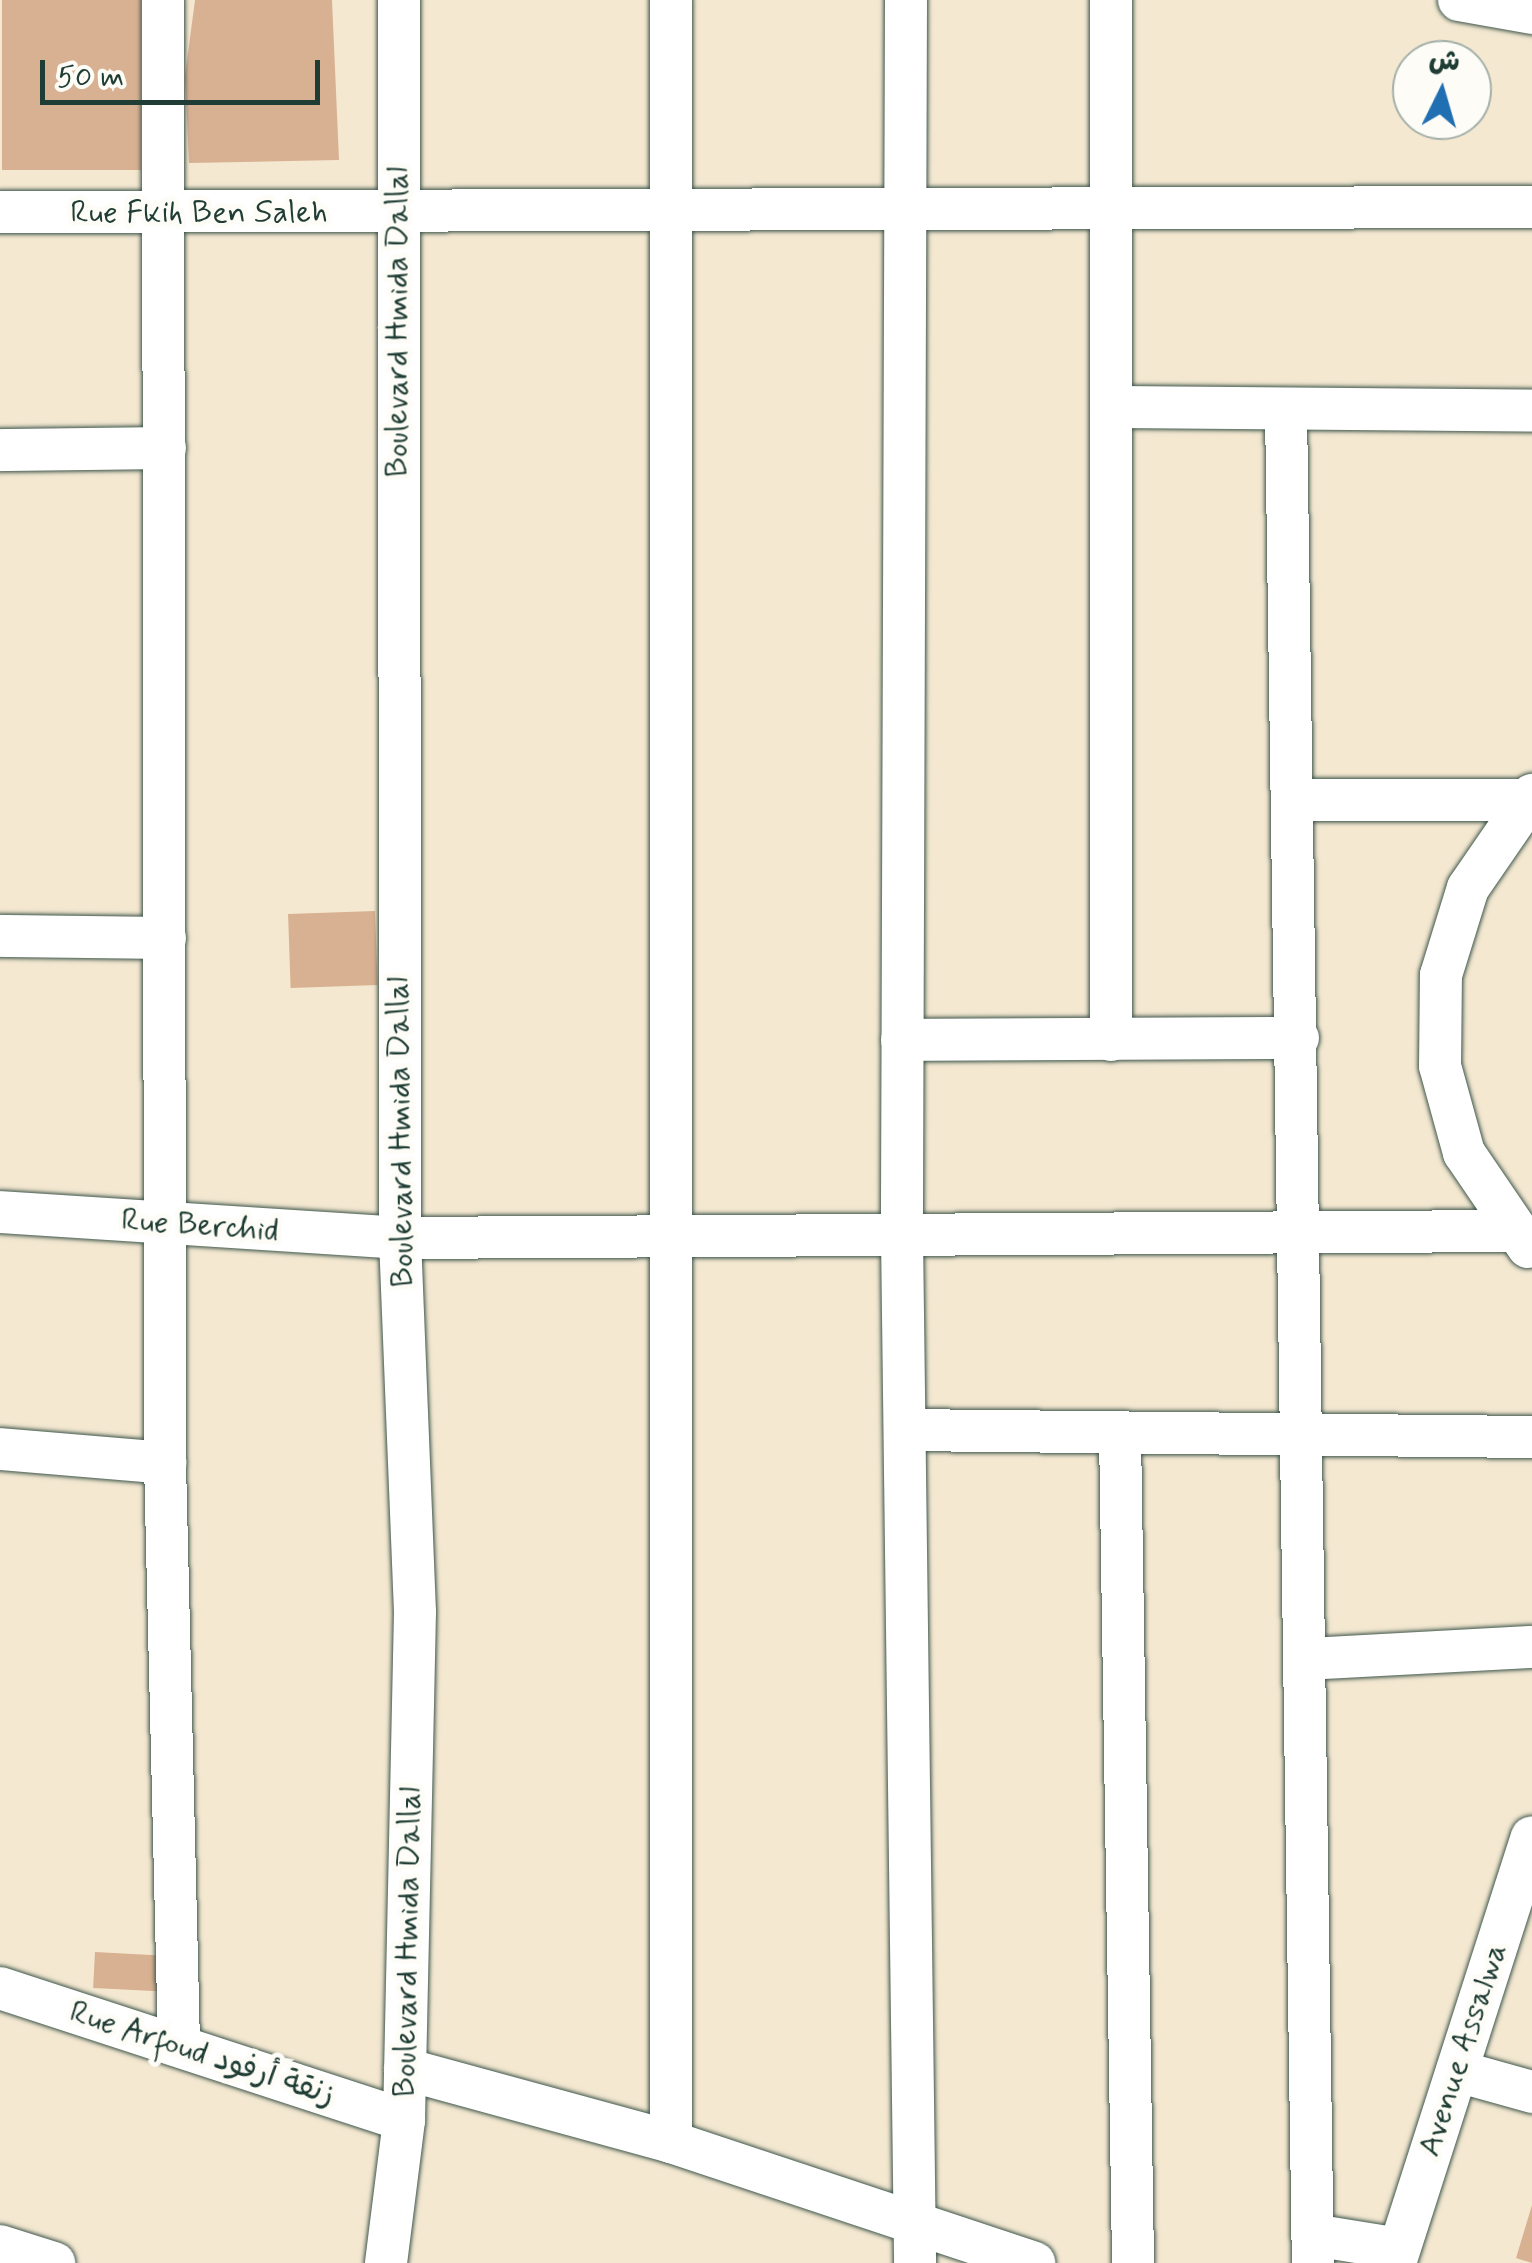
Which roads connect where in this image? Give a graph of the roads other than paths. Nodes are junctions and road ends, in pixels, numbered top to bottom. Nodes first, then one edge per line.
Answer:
1 (163, 0) edge
2 (399, 0) edge
3 (671, 0) edge
4 (906, 0) edge
5 (1111, 0) edge
6 (1459, 0) edge
7 (1532, 13) edge
8 (1112, 202) junction
9 (902, 204) junction
10 (1532, 207) edge
11 (672, 208) junction
12 (0, 212) edge
13 (163, 212) junction
14 (398, 213) junction
15 (1111, 408) junction
16 (1286, 409) junction
17 (1532, 412) edge
18 (165, 448) junction
19 (0, 450) edge
20 (1529, 798) edge
21 (1296, 800) junction
22 (0, 936) edge
23 (166, 938) junction
24 (1298, 1038) junction
25 (902, 1040) junction
26 (1111, 1040) junction
27 (0, 1212) edge
28 (166, 1224) junction
29 (1302, 1234) junction
30 (670, 1236) junction
31 (902, 1236) junction
32 (400, 1238) junction
33 (1522, 1240) edge
34 (906, 1430) junction
35 (1120, 1433) junction
36 (1305, 1434) junction
37 (1532, 1437) edge
38 (0, 1448) edge
39 (165, 1463) junction
40 (1532, 1647) edge
41 (1306, 1659) junction
42 (1532, 1837) edge
43 (0, 1988) edge
44 (179, 2046) junction
45 (405, 2069) junction
46 (1457, 2071) junction
47 (1532, 2092) edge
48 (404, 2120) junction
49 (671, 2142) junction
50 (916, 2243) edge
51 (0, 2246) edge
52 (1313, 2249) edge
53 (1397, 2256) edge
54 (54, 2263) edge
55 (386, 2263) edge
56 (1034, 2263) edge
57 (1133, 2263) edge

1 - 13 street
2 - 14 street, Boulevard Hmida Dallal
3 - 11 street
4 - 9 street
5 - 8 street
6 - 7 street
8 - 9 street, Rue Fkih Ben Saleh
8 - 10 street, Rue Fkih Ben Saleh
8 - 15 street
9 - 11 street, Rue Fkih Ben Saleh
9 - 25 street
11 - 14 street, Rue Fkih Ben Saleh
11 - 30 street
12 - 13 street, Rue Fkih Ben Saleh
13 - 14 street, Rue Fkih Ben Saleh
13 - 18 street
14 - 32 street, Boulevard Hmida Dallal
15 - 16 street
15 - 26 street
16 - 17 street
16 - 21 street
18 - 19 street
18 - 23 street
20 - 21 street
20 - 33 street
21 - 24 street
22 - 23 street
23 - 28 street
24 - 26 street
24 - 29 street
25 - 26 street
25 - 31 street
27 - 28 street, Rue Berchid
28 - 32 street, Rue Berchid
28 - 39 street
29 - 31 street, Rue Berchid
29 - 33 street, Rue Berchid
29 - 36 street
30 - 31 street, Rue Berchid
30 - 32 street, Rue Berchid
30 - 49 street
31 - 34 street
32 - 45 street, Boulevard Hmida Dallal
34 - 35 street
34 - 50 street
35 - 36 street
35 - 57 street
36 - 37 street
36 - 41 street
38 - 39 street
39 - 44 street
40 - 41 street
41 - 52 street
42 - 46 street, Avenue Assalwa
43 - 44 street, Rue Arfoud زنقة أرفود
44 - 48 street, Rue Arfoud زنقة أرفود
45 - 48 street, Boulevard Hmida Dallal
45 - 49 street
46 - 47 street
46 - 53 street, Avenue Assalwa
48 - 55 street, Boulevard Hmida Dallal
49 - 50 street
50 - 56 street
51 - 54 street
52 - 53 street

